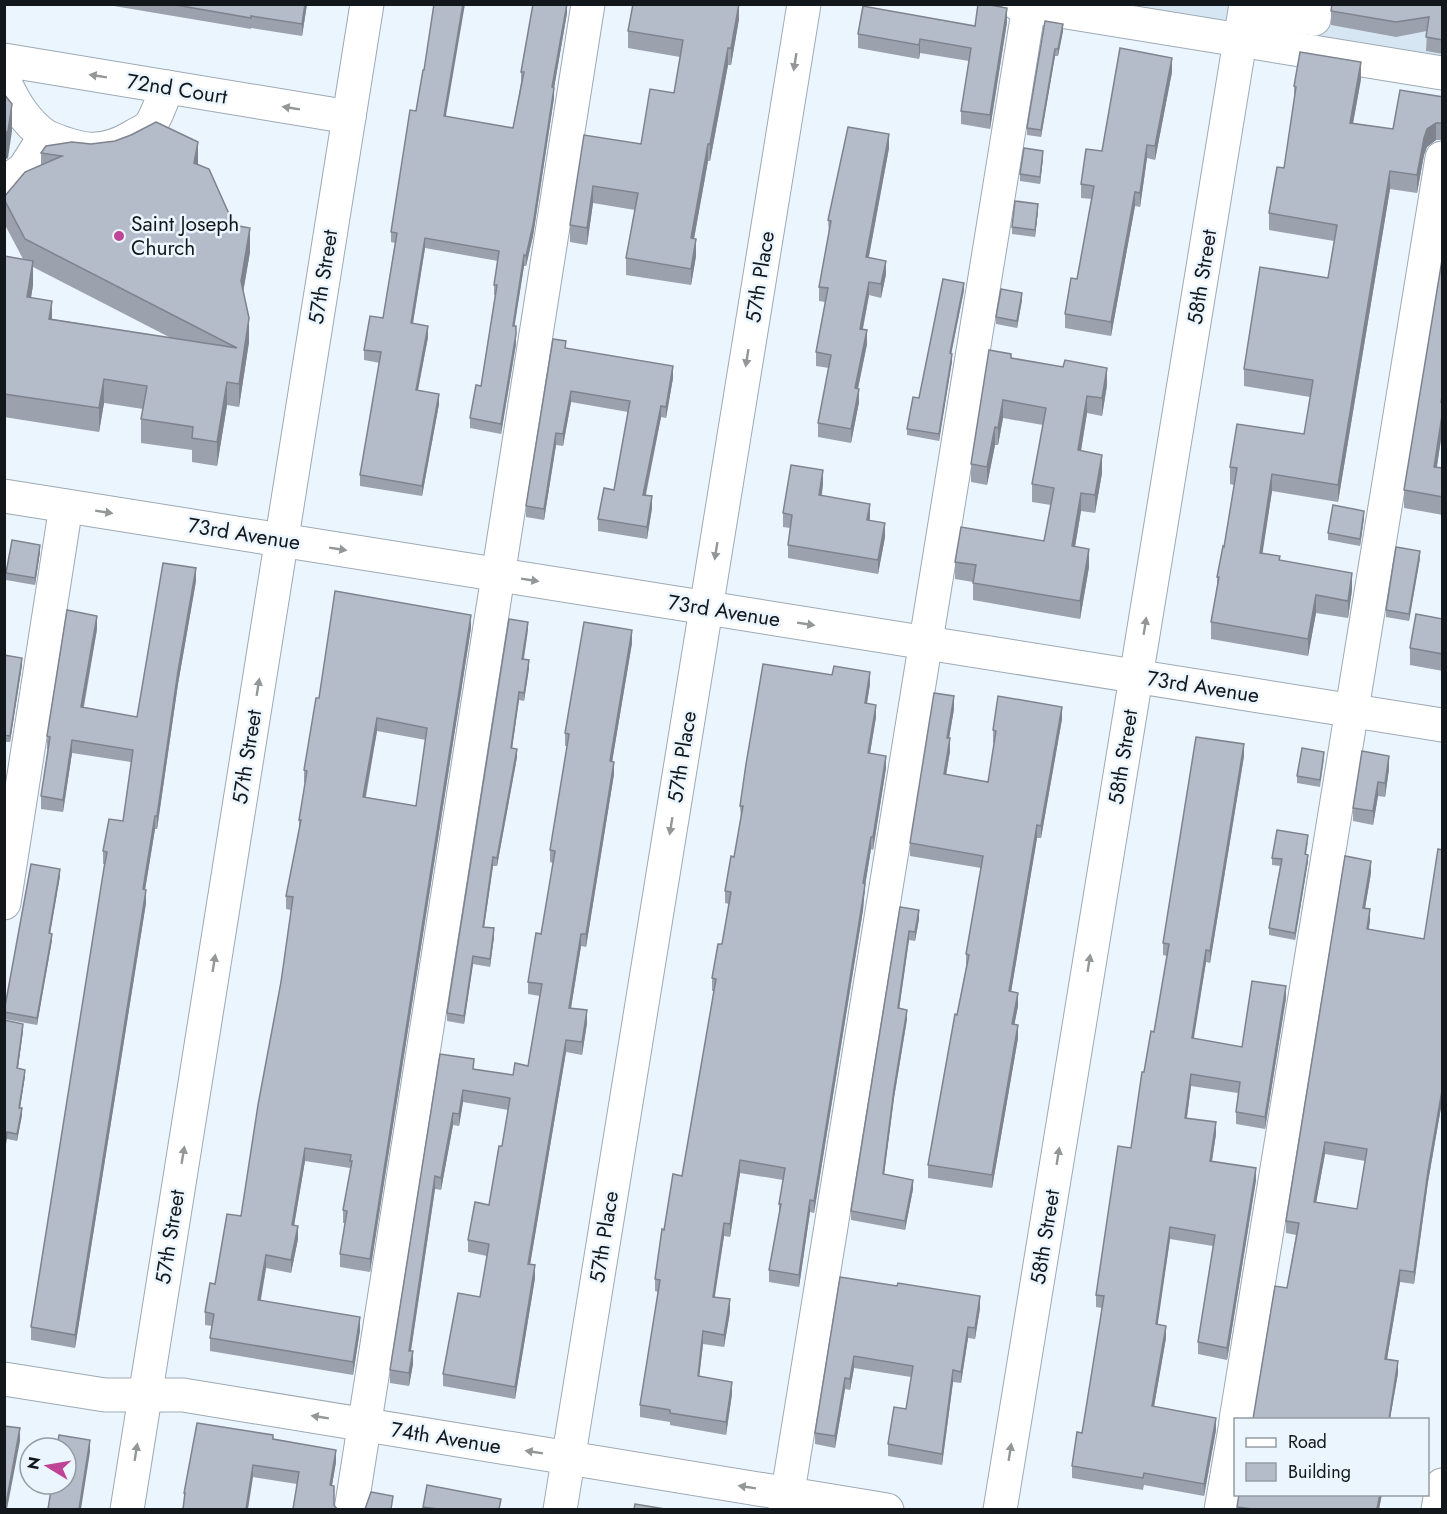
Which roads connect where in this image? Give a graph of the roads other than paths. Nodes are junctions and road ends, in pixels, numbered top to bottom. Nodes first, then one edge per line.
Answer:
1 (367, 4) edge
2 (588, 4) edge
3 (804, 4) edge
4 (1316, 4) edge
5 (1023, 5) edge
6 (1246, 7) edge
7 (1240, 40) junction
8 (4, 60) edge
9 (1443, 73) edge
10 (4, 80) edge
11 (167, 87) junction
12 (349, 117) junction
13 (45, 136) junction
14 (1443, 158) edge
15 (4, 183) edge
16 (4, 496) edge
17 (66, 506) junction
18 (282, 540) junction
19 (498, 575) junction
20 (706, 608) junction
21 (926, 643) junction
22 (1136, 676) junction
23 (1352, 711) junction
24 (1443, 725) edge
25 (4, 903) edge
26 (4, 1379) edge
27 (145, 1395) junction
28 (1236, 1418) edge
29 (365, 1425) junction
30 (1234, 1433) edge
31 (569, 1458) junction
32 (1443, 1485) edge
33 (786, 1501) edge
34 (127, 1509) edge
35 (351, 1509) edge
36 (560, 1509) edge
37 (887, 1509) edge
38 (1000, 1509) edge
39 (1221, 1509) edge
40 (1438, 1509) edge

1 - 12 street, 57th Street
2 - 19 street
3 -> 20 street, 57th Place
4 - 6 street
5 - 7 street
5 - 21 street
6 - 7 street, 58th Street
7 - 9 street
22 -> 7 street, 58th Street
11 -> 8 street, 72nd Court
10 - 13 street
12 -> 11 street, 72nd Court
11 - 13 street
12 - 18 street, 57th Street
13 - 15 street
14 - 23 street
16 - 17 street, 73rd Avenue
17 -> 18 street, 73rd Avenue
17 - 25 street
18 -> 19 street, 73rd Avenue
27 -> 18 street, 57th Street
19 -> 20 street, 73rd Avenue
19 - 29 street
20 -> 21 street, 73rd Avenue
20 -> 31 street, 57th Place
21 - 22 street, 73rd Avenue
21 - 33 street
22 - 23 street, 73rd Avenue
38 -> 22 street, 58th Street
23 - 24 street, 73rd Avenue
23 - 28 street
26 - 27 street, 74th Avenue
29 -> 27 street, 74th Avenue
34 -> 27 street, 57th Street
31 -> 29 street, 74th Avenue
29 - 35 street
30 - 39 street
33 -> 31 street, 74th Avenue
31 - 36 street, 57th Place
32 - 40 street
33 - 37 street, 74th Avenue

